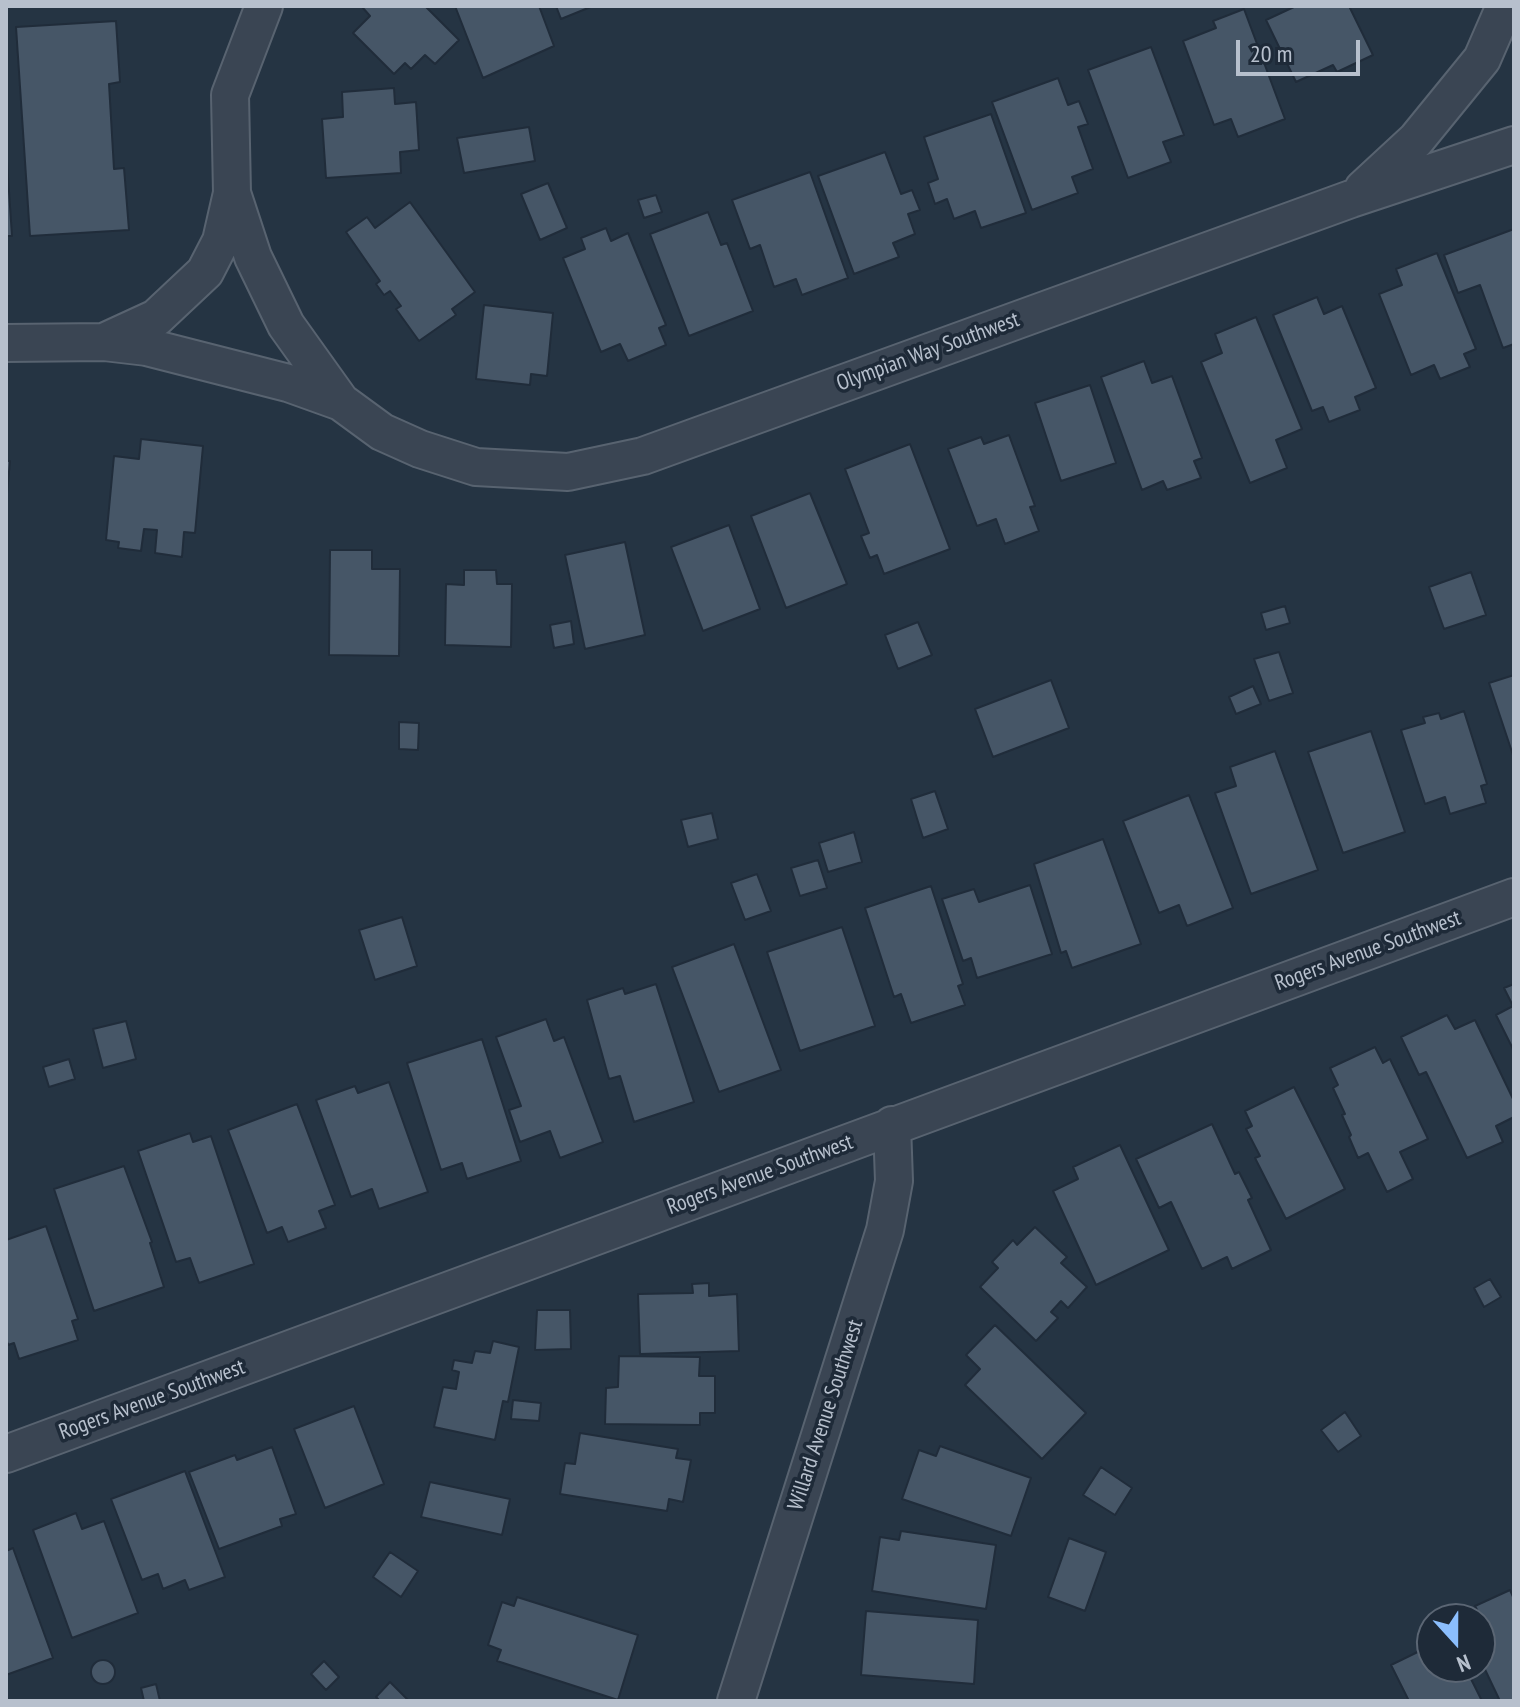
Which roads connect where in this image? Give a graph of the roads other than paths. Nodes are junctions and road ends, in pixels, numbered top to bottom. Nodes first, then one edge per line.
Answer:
1 (264, 6) edge
2 (1505, 6) edge
3 (1514, 145) edge
4 (232, 193) junction
5 (1351, 199) junction
6 (104, 342) junction
7 (6, 343) edge
8 (341, 402) junction
9 (1514, 897) edge
10 (892, 1125) junction
11 (6, 1454) edge
12 (736, 1701) edge

1 - 4 street
2 - 5 street
3 - 5 street, Olympian Way Southwest
4 - 6 street, Olympian Way Southwest
4 - 8 street, Olympian Way Southwest
5 - 8 street, Olympian Way Southwest
6 - 7 street, Olympian Way Southwest
6 - 8 street, Olympian Way Southwest
9 - 10 street, Rogers Avenue Southwest
10 - 11 street, Rogers Avenue Southwest
10 - 12 street, Willard Avenue Southwest

